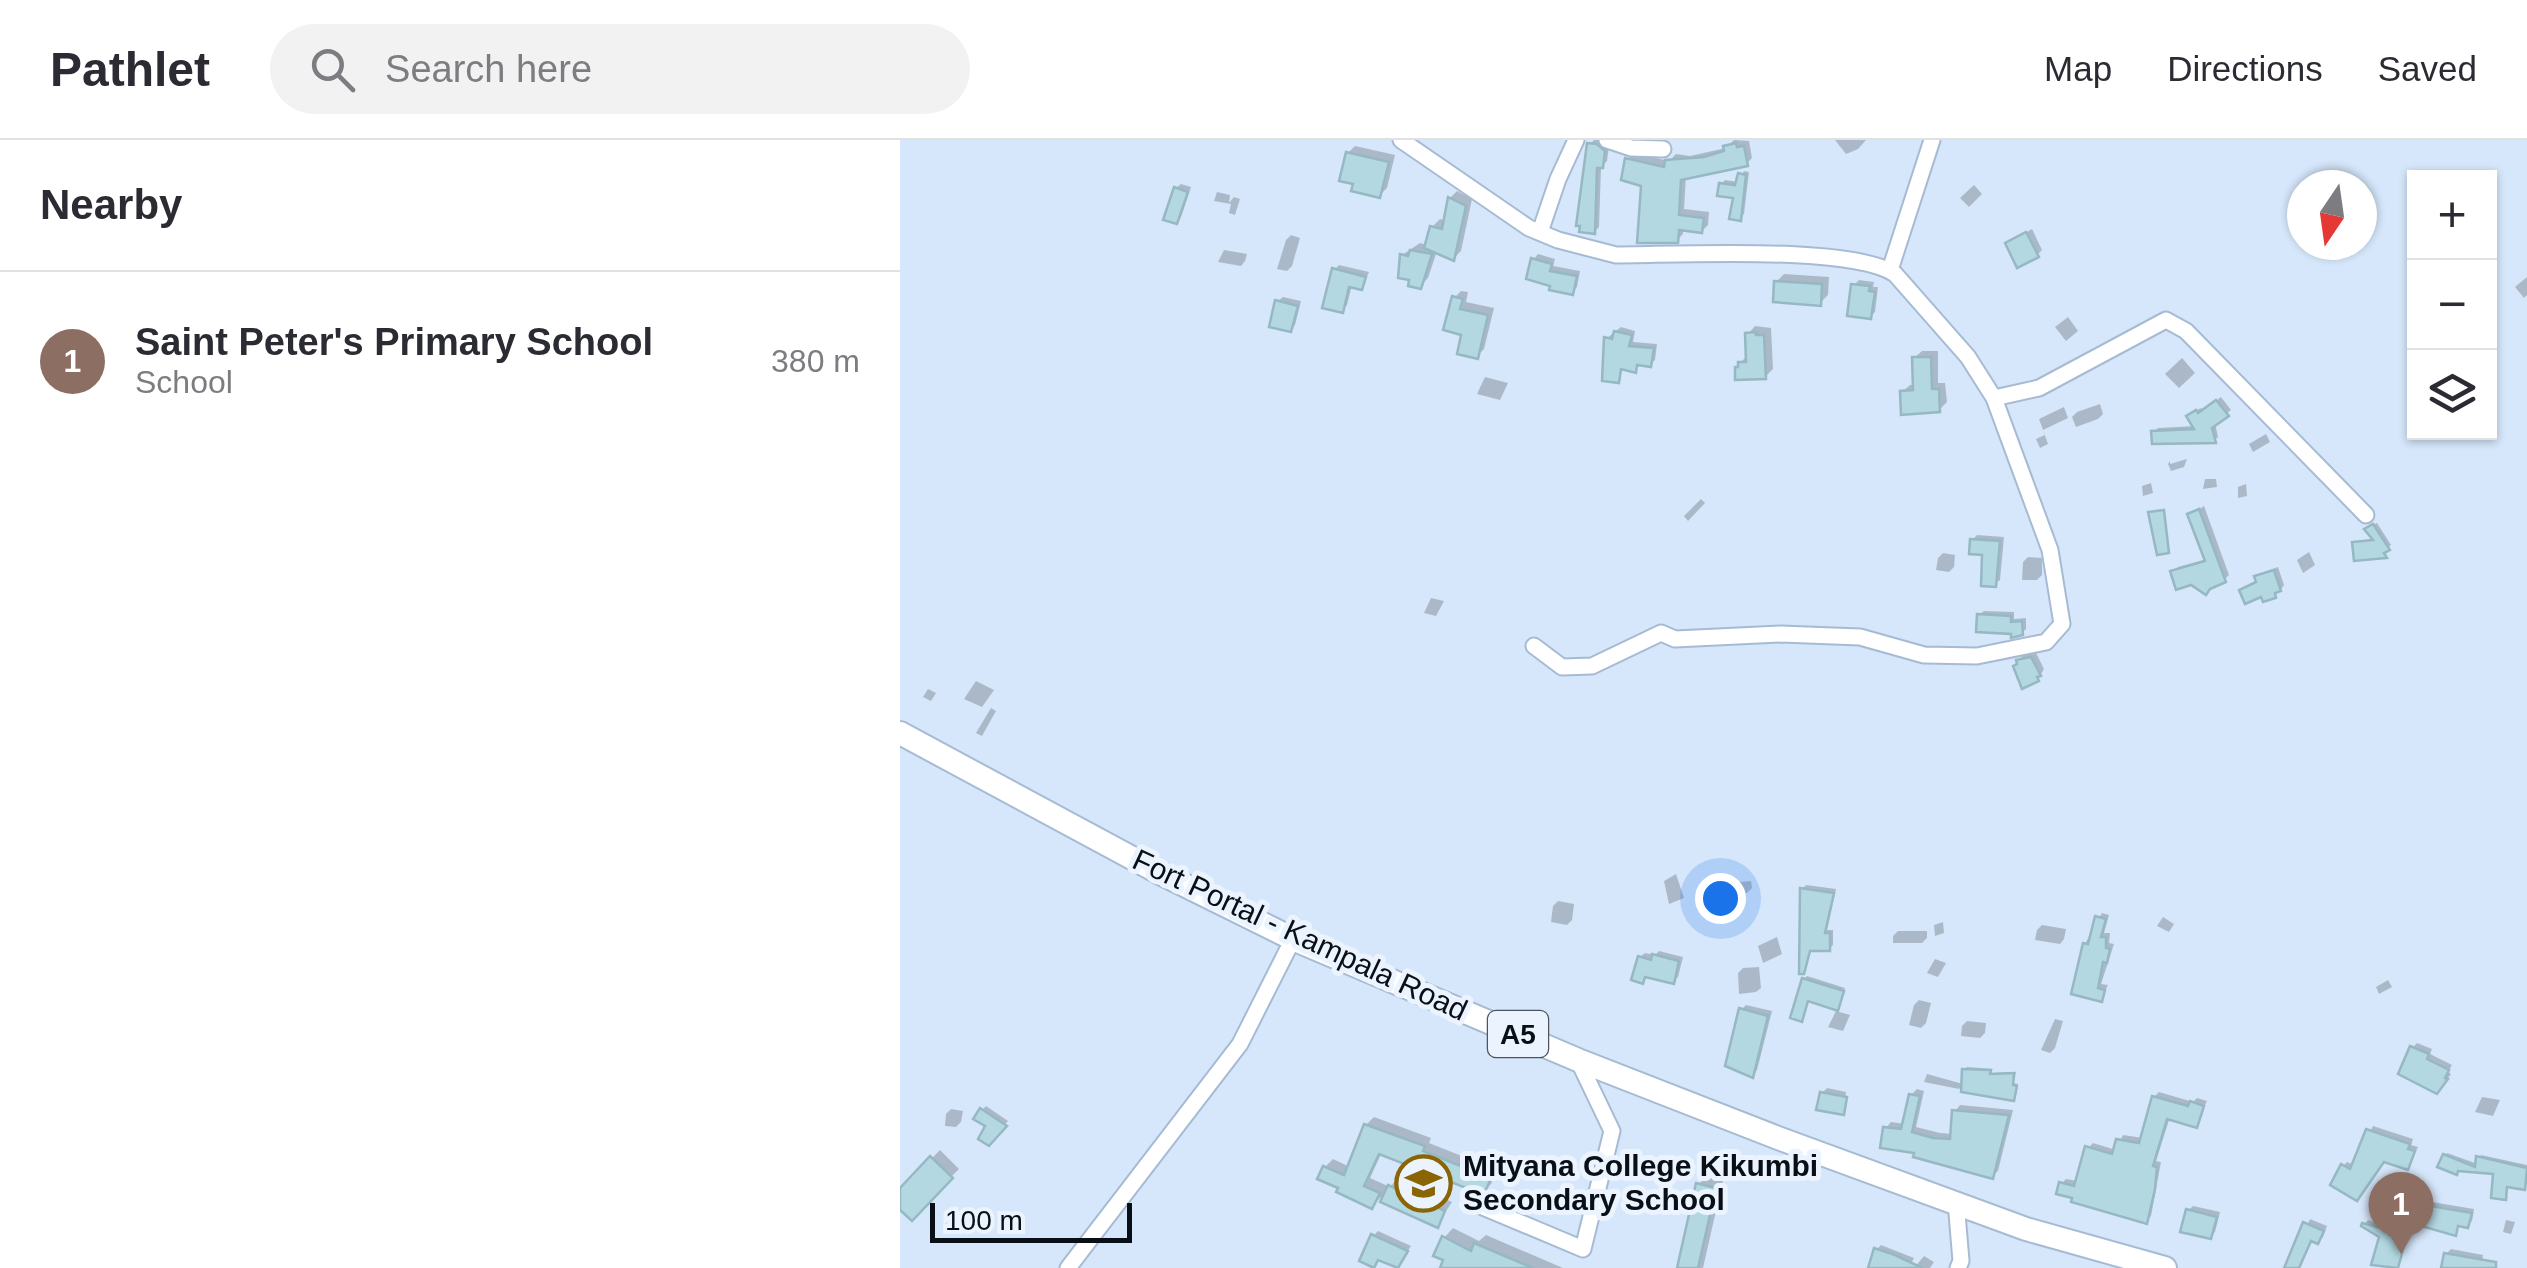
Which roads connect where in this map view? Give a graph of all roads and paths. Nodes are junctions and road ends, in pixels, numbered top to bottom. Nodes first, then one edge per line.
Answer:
1 (1401, 140) edge
2 (1576, 140) edge
3 (1607, 140) edge
4 (1932, 140) edge
5 (1662, 149) dead end
6 (1540, 232) junction
7 (1890, 270) junction
8 (1994, 398) junction
9 (2366, 515) dead end
10 (1534, 646) dead end
11 (900, 733) edge
12 (1292, 939) junction
13 (1578, 1060) junction
14 (1470, 1202) dead end
15 (1956, 1202) junction
16 (1068, 1268) edge
17 (1958, 1268) edge
18 (2165, 1268) edge

1 - 6 street
2 - 6 street
3 - 5 street
4 - 7 street
6 - 7 street
7 - 8 street
8 - 9 street
8 - 10 street
11 - 12 main road, Fort Portal - Kampala Road / A5
12 - 13 main road, Fort Portal - Kampala Road / A5
12 - 16 street
13 - 14 street
13 - 15 main road, Fort Portal - Kampala Road / A5
15 - 17 street
15 - 18 main road, Fort Portal - Kampala Road / A5

